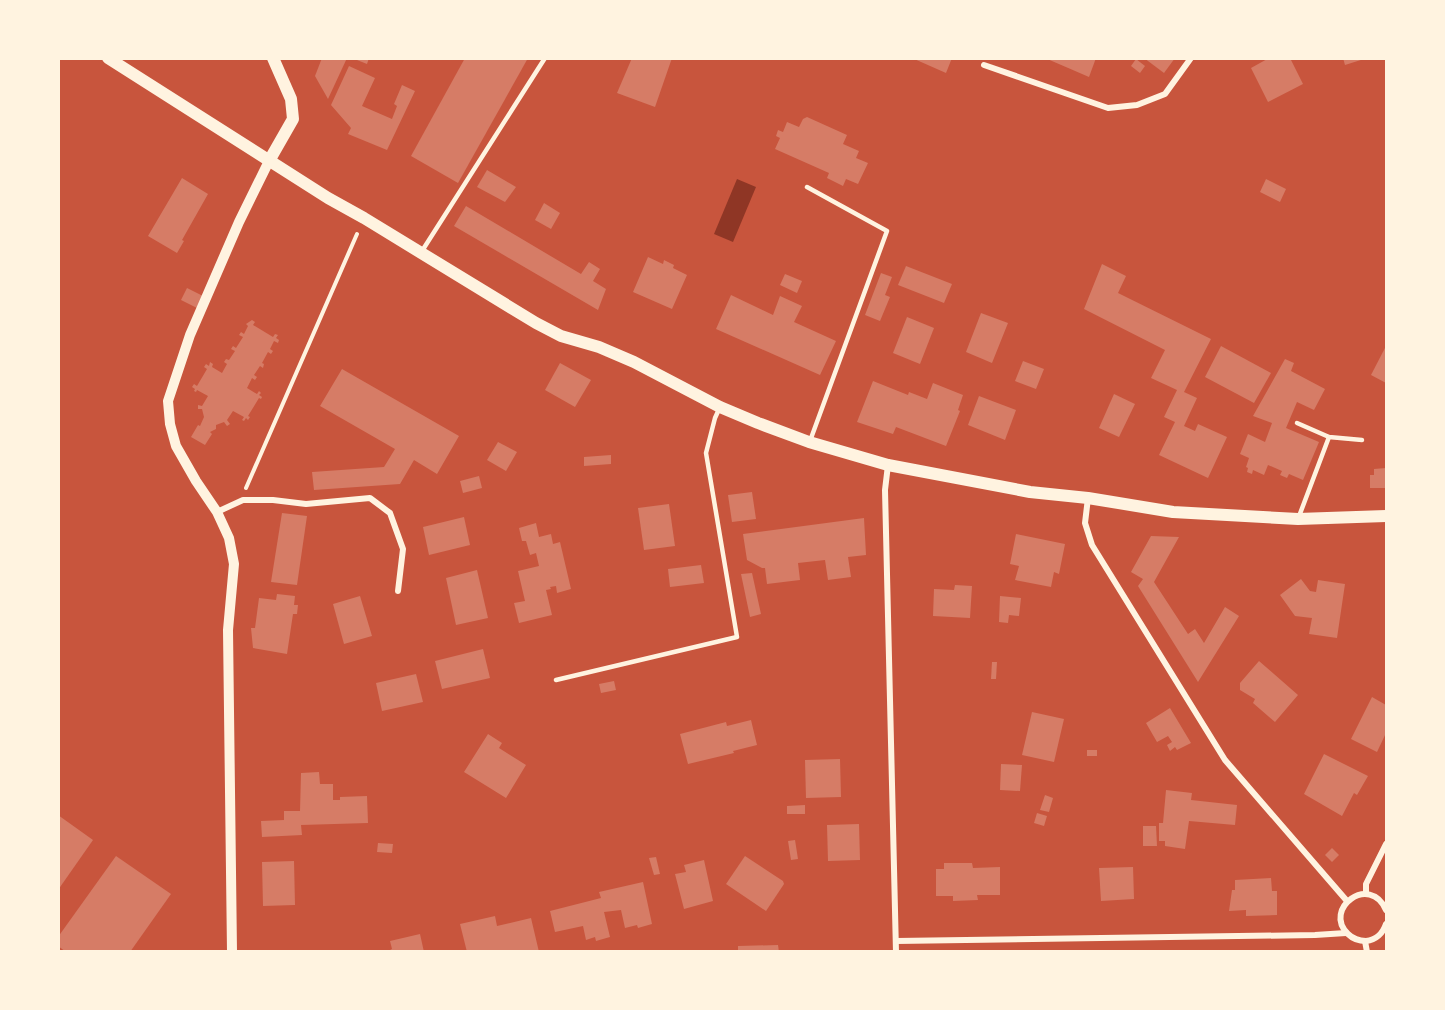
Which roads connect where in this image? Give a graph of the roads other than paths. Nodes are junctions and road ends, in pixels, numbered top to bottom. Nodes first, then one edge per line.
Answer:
1 (108, 58) edge
2 (273, 58) edge
3 (545, 58) edge
4 (1191, 58) edge
5 (984, 65) dead end
6 (269, 161) junction
7 (807, 187) dead end
8 (421, 253) junction
9 (720, 407) junction
10 (1297, 423) dead end
11 (1329, 437) junction
12 (1362, 440) dead end
13 (809, 442) junction
14 (888, 465) junction
15 (1088, 498) junction
16 (218, 512) junction
17 (1386, 516) edge
18 (1298, 519) junction
19 (398, 591) dead end
20 (556, 680) dead end
21 (1386, 844) edge
22 (1366, 894) junction
23 (1347, 901) junction
24 (1386, 910) edge
25 (1386, 924) edge
26 (1346, 933) junction
27 (896, 941) junction
28 (1365, 941) junction
29 (231, 951) edge
30 (896, 951) edge
31 (1367, 951) edge

1 - 6 main road
2 - 6 main road
3 - 8 lane
4 - 5 street
6 - 8 main road
6 - 16 street
7 - 13 lane
8 - 9 main road
9 - 13 main road
9 - 20 lane
10 - 11 lane
11 - 12 lane
11 - 18 lane
13 - 14 main road
14 - 15 main road
14 - 27 street
15 - 18 main road
15 - 23 street
16 - 19 street
16 - 29 street
17 - 18 main road
21 - 22 street
22 - 23 street
22 - 24 street
23 - 26 street
25 - 28 street
26 - 27 street
26 - 28 street
27 - 30 street
28 - 31 street

